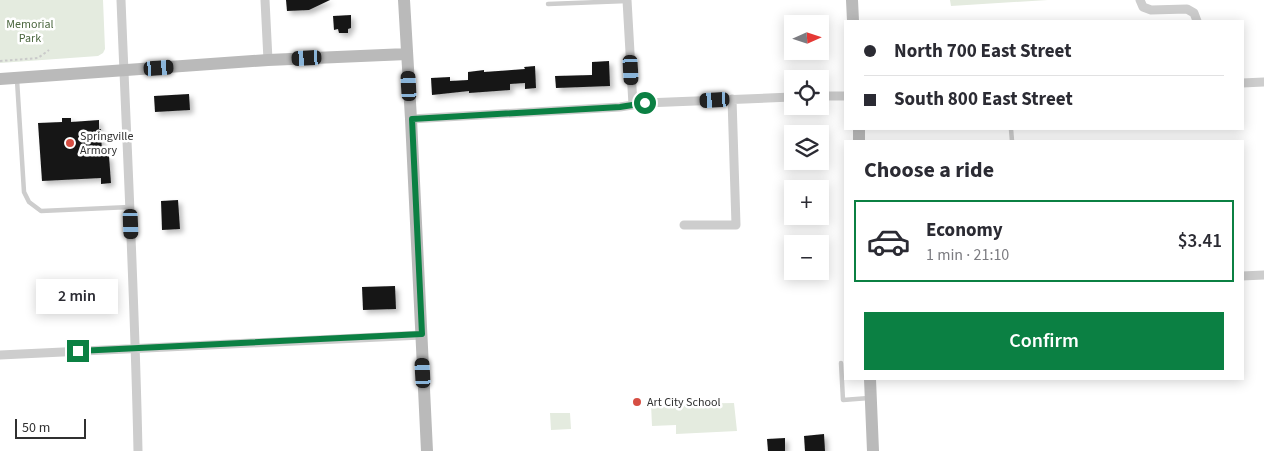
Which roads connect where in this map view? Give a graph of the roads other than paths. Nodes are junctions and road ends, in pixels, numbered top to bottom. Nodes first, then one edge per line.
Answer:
1 (121, 0) edge
2 (265, 0) edge
3 (404, 0) edge
4 (627, 0) edge
5 (852, 0) edge
6 (1140, 0) edge
7 (548, 4) dead end
8 (853, 20) edge
9 (1197, 20) edge
10 (407, 54) junction
11 (268, 60) junction
12 (124, 70) junction
13 (17, 78) junction
14 (0, 79) edge
15 (1264, 82) edge
16 (1244, 83) edge
17 (829, 96) edge
18 (844, 96) edge
19 (784, 97) edge
20 (732, 99) junction
21 (633, 104) junction
22 (412, 119) junction
23 (131, 207) junction
24 (684, 225) dead end
25 (1264, 275) edge
26 (1244, 276) edge
27 (422, 334) junction
28 (136, 349) junction
29 (0, 355) edge
30 (841, 364) dead end
31 (870, 380) edge
32 (870, 398) junction
33 (138, 451) edge
34 (427, 451) edge
35 (873, 451) edge

1 - 12 street
2 - 11 street
3 - 10 street
4 - 7 lane
4 - 21 street
5 - 8 street
6 - 9 street
10 - 11 street
10 - 22 street
11 - 12 street
12 - 13 street
12 - 23 street
13 - 14 street
13 - 23 lane
15 - 16 street
17 - 18 street
19 - 20 street
20 - 21 street
20 - 24 street
21 - 22 street
22 - 27 street
23 - 28 street
25 - 26 street
27 - 28 street
27 - 34 street
28 - 29 street
28 - 33 street
30 - 32 lane
31 - 32 street
32 - 35 street

